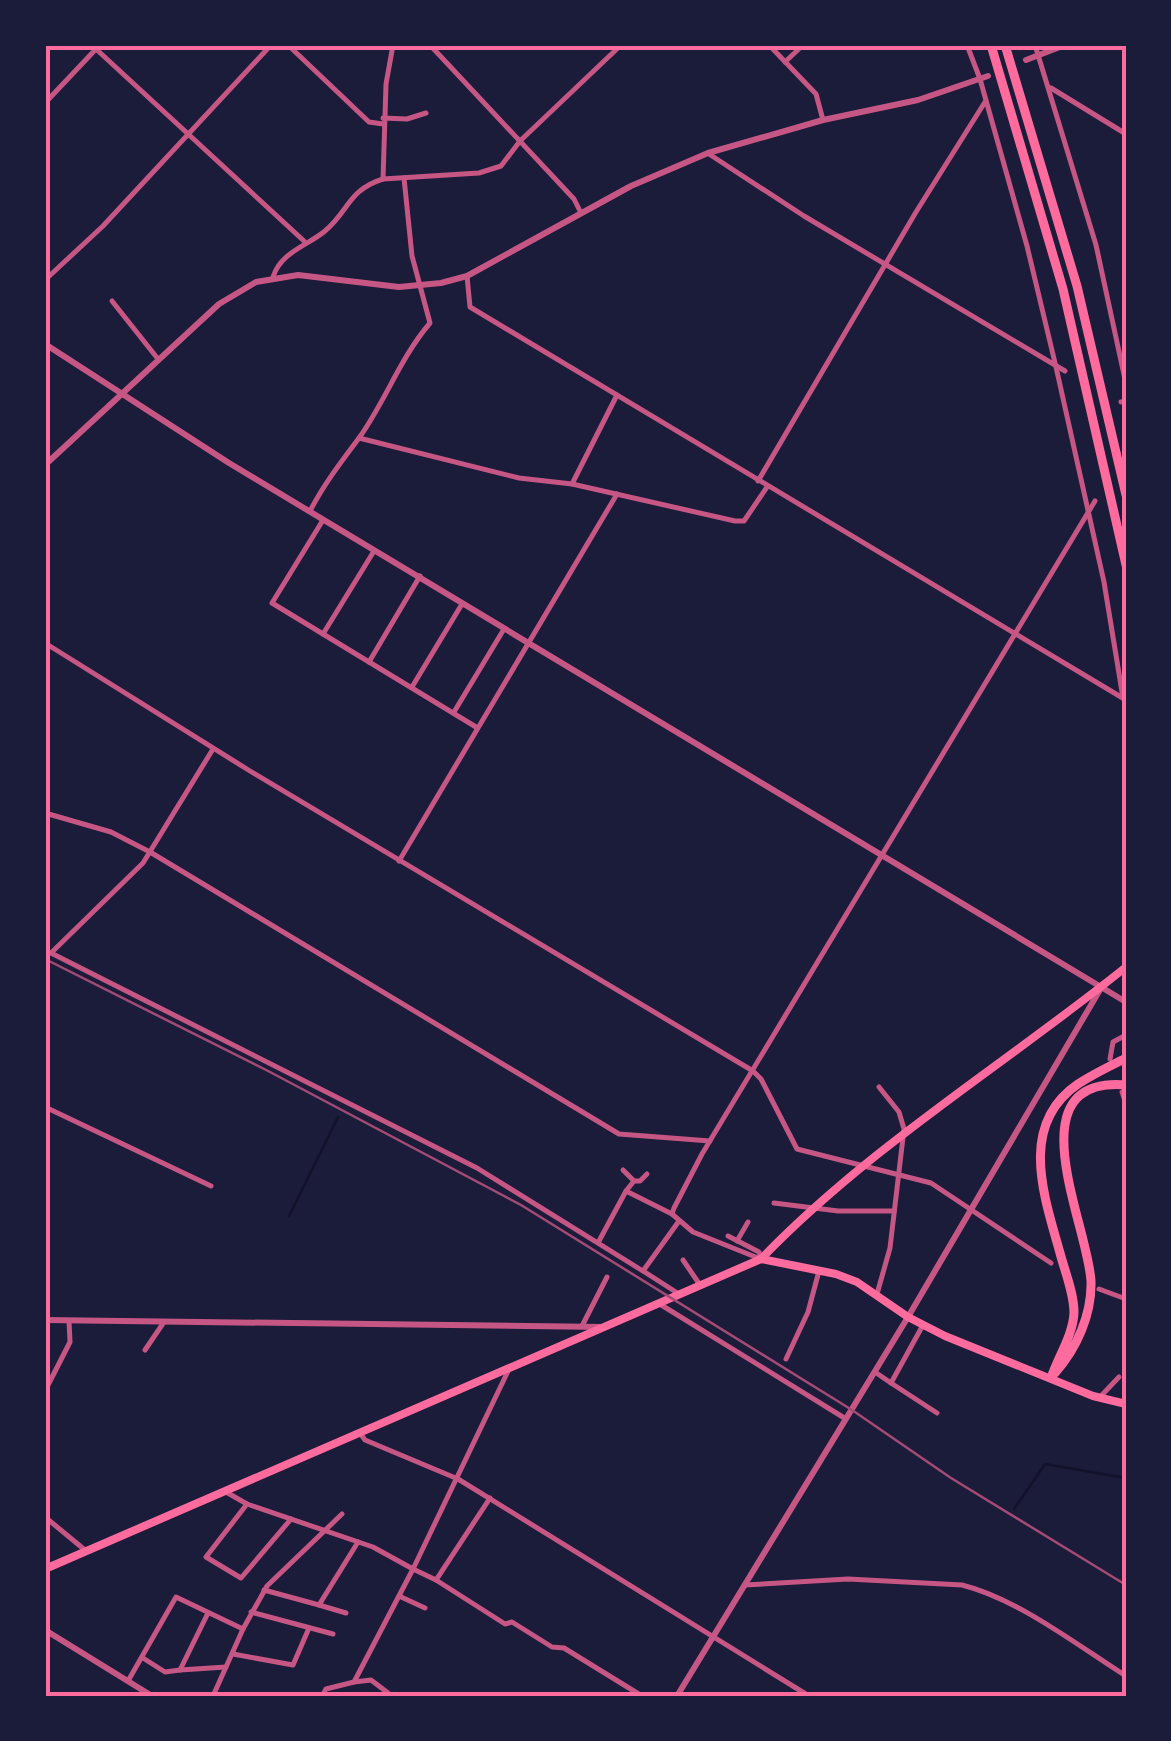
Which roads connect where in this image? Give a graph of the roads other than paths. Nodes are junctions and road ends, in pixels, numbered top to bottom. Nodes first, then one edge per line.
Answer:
1 (271, 45) edge
2 (288, 45) edge
3 (393, 45) edge
4 (621, 45) edge
5 (770, 45) edge
6 (802, 45) edge
7 (966, 45) edge
8 (991, 45) edge
9 (1006, 45) edge
10 (1035, 45) edge
11 (1065, 45) edge
12 (434, 46) edge
13 (98, 47) edge
14 (1038, 55) junction
15 (1026, 60) dead end
16 (785, 62) junction
17 (984, 77) junction
18 (1048, 86) junction
19 (985, 102) junction
20 (45, 103) edge
21 (426, 113) dead end
22 (823, 120) junction
23 (383, 121) junction
24 (1126, 134) edge
25 (187, 136) junction
26 (520, 141) junction
27 (708, 153) junction
28 (404, 178) junction
29 (382, 179) junction
30 (581, 213) junction
31 (304, 241) junction
32 (887, 266) junction
33 (468, 276) junction
34 (273, 277) junction
35 (45, 280) edge
36 (421, 285) junction
37 (112, 302) dead end
38 (45, 344) edge
39 (158, 359) junction
40 (1056, 367) junction
41 (1064, 372) dead end
42 (1126, 384) edge
43 (119, 395) junction
44 (617, 396) junction
45 (359, 438) junction
46 (45, 465) edge
47 (758, 482) junction
48 (572, 484) junction
49 (767, 487) junction
50 (618, 494) junction
51 (1126, 495) edge
52 (1095, 501) dead end
53 (310, 511) junction
54 (1090, 511) junction
55 (324, 518) junction
56 (375, 549) junction
57 (1126, 564) edge
58 (420, 576) junction
59 (462, 602) junction
60 (505, 628) junction
61 (323, 634) junction
62 (1014, 634) junction
63 (45, 643) edge
64 (530, 643) junction
65 (369, 662) junction
66 (412, 687) junction
67 (1125, 699) edge
68 (454, 712) junction
69 (476, 727) junction
70 (213, 749) junction
71 (45, 813) edge
72 (150, 852) junction
73 (884, 854) junction
74 (399, 861) junction
75 (1126, 967) edge
76 (1102, 986) junction
77 (1126, 1002) edge
78 (1126, 1035) edge
79 (1126, 1058) edge
80 (1110, 1059) dead end
81 (752, 1071) junction
82 (879, 1087) dead end
83 (1124, 1089) edge
84 (1126, 1104) edge
85 (45, 1107) edge
86 (903, 1135) junction
87 (710, 1141) junction
88 (861, 1166) junction
89 (623, 1170) dead end
90 (646, 1174) dead end
91 (899, 1174) junction
92 (634, 1182) junction
93 (211, 1186) dead end
94 (626, 1191) junction
95 (774, 1202) dead end
96 (812, 1208) junction
97 (972, 1208) junction
98 (894, 1211) junction
99 (672, 1214) junction
100 (679, 1221) junction
101 (748, 1222) dead end
102 (728, 1236) dead end
103 (737, 1241) junction
104 (598, 1242) junction
105 (683, 1260) dead end
106 (761, 1260) junction
107 (1051, 1262) dead end
108 (643, 1271) junction
109 (819, 1271) junction
110 (607, 1277) dead end
111 (700, 1285) junction
112 (1100, 1289) dead end
113 (679, 1294) junction
114 (877, 1294) junction
115 (1126, 1299) edge
116 (658, 1303) junction
117 (908, 1317) junction
118 (45, 1320) edge
119 (69, 1320) junction
120 (164, 1322) junction
121 (923, 1325) junction
122 (582, 1326) junction
123 (605, 1327) junction
124 (145, 1350) dead end
125 (786, 1359) dead end
126 (510, 1366) junction
127 (874, 1372) junction
128 (1051, 1378) junction
129 (1119, 1378) dead end
130 (890, 1383) junction
131 (45, 1390) edge
132 (1100, 1398) junction
133 (1126, 1404) edge
134 (937, 1413) dead end
135 (846, 1419) junction
136 (360, 1433) junction
137 (458, 1478) junction
138 (226, 1492) junction
139 (490, 1498) junction
140 (248, 1504) junction
141 (342, 1514) dead end
142 (45, 1517) edge
143 (291, 1519) junction
144 (326, 1531) junction
145 (358, 1542) junction
146 (88, 1552) junction
147 (45, 1569) edge
148 (413, 1569) junction
149 (436, 1580) junction
150 (745, 1585) junction
151 (264, 1590) junction
152 (399, 1596) junction
153 (318, 1605) junction
154 (425, 1608) dead end
155 (208, 1612) junction
156 (251, 1612) junction
157 (346, 1613) dead end
158 (309, 1628) junction
159 (45, 1630) edge
160 (242, 1630) junction
161 (332, 1634) dead end
162 (714, 1638) junction
163 (233, 1654) junction
164 (142, 1658) junction
165 (226, 1667) junction
166 (180, 1670) junction
167 (1126, 1676) edge
168 (128, 1681) junction
169 (354, 1682) junction
170 (146, 1695) edge
171 (212, 1696) edge
172 (322, 1696) edge
173 (393, 1696) edge
174 (642, 1696) edge
175 (677, 1696) edge
176 (808, 1696) edge

1 - 25 street
2 - 23 street
3 - 23 street
4 - 26 street
5 - 16 street
6 - 16 street
7 - 17 street
8 - 57 highway
9 - 51 highway
10 - 14 street
11 - 14 street
12 - 26 street
13 - 20 street
13 - 25 street
14 - 15 street
14 - 18 street
16 - 22 street
17 - 19 street
17 - 22 street
18 - 24 street
18 - 42 street
19 - 32 street
19 - 40 street
21 - 23 street
22 - 27 street
23 - 29 street
25 - 31 street
25 - 35 street
26 - 28 street
26 - 30 street
27 - 30 street
27 - 32 street
28 - 29 street
28 - 36 street
29 - 31 street
30 - 33 street
31 - 34 street
32 - 40 street
32 - 47 street
33 - 36 street
33 - 44 street
34 - 36 street
34 - 39 street
36 - 45 street
37 - 39 street
38 - 43 street
39 - 43 street
40 - 41 street
40 - 54 street
43 - 46 street
43 - 53 street
44 - 47 street
44 - 48 street
45 - 48 street
45 - 53 street
47 - 49 street
48 - 50 street
49 - 50 street
49 - 62 street
50 - 64 street
52 - 54 street
53 - 55 street
54 - 62 street
54 - 67 street
55 - 56 street
55 - 61 street
56 - 58 street
56 - 61 street
58 - 59 street
58 - 65 street
59 - 60 street
59 - 66 street
60 - 64 street
60 - 68 street
61 - 65 street
62 - 67 street
62 - 73 street
63 - 70 street
64 - 69 street
64 - 73 street
65 - 66 street
66 - 68 street
68 - 69 street
69 - 74 street
70 - 72 street
70 - 74 street
71 - 72 street
72 - 87 street
72 - 104 street
73 - 76 street
73 - 81 street
74 - 81 street
75 - 76 main road
76 - 77 street
76 - 86 main road
76 - 97 street
78 - 80 street
79 - 128 highway
81 - 87 street
81 - 88 street
82 - 86 street
83 - 84 street
83 - 128 highway
85 - 93 street
86 - 88 main road
86 - 91 street
87 - 99 street
88 - 91 street
88 - 96 main road
89 - 92 street
90 - 92 street
91 - 97 street
91 - 98 street
92 - 94 street
94 - 99 street
94 - 104 street
95 - 96 street
96 - 98 street
96 - 106 main road
97 - 107 street
97 - 117 street
98 - 114 street
99 - 100 street
100 - 106 street
100 - 108 street
101 - 103 street
102 - 103 street
103 - 106 street
104 - 108 street
105 - 111 street
106 - 109 main road
106 - 111 main road
108 - 113 street
109 - 114 main road
109 - 125 street
110 - 122 street
111 - 113 main road
112 - 115 street
113 - 116 main road
114 - 117 main road
116 - 123 main road
116 - 135 street
117 - 121 main road
117 - 127 street
118 - 119 street
119 - 120 street
119 - 131 street
120 - 122 street
120 - 124 street
121 - 128 main road
121 - 130 street
122 - 123 street
123 - 126 main road
126 - 136 main road
126 - 137 street
127 - 130 street
127 - 135 street
128 - 132 main road
129 - 132 street
130 - 134 street
132 - 133 main road
135 - 150 street
136 - 137 street
136 - 138 main road
137 - 139 street
137 - 148 street
138 - 140 street
138 - 146 main road
139 - 149 street
139 - 162 street
140 - 143 street
140 - 143 street
141 - 144 street
142 - 146 street
143 - 144 street
144 - 145 street
144 - 151 street
145 - 148 street
145 - 153 street
146 - 147 main road
148 - 149 street
148 - 152 street
149 - 174 street
150 - 162 street
150 - 167 street
151 - 153 street
151 - 156 street
152 - 154 street
152 - 169 street
153 - 157 street
155 - 160 street
155 - 164 street
155 - 166 street
156 - 158 street
156 - 160 street
158 - 161 street
158 - 163 street
159 - 168 street
160 - 163 street
162 - 175 street
162 - 176 street
163 - 165 street
164 - 166 street
164 - 168 street
165 - 166 street
165 - 171 street
168 - 170 street
169 - 172 street
169 - 173 street

